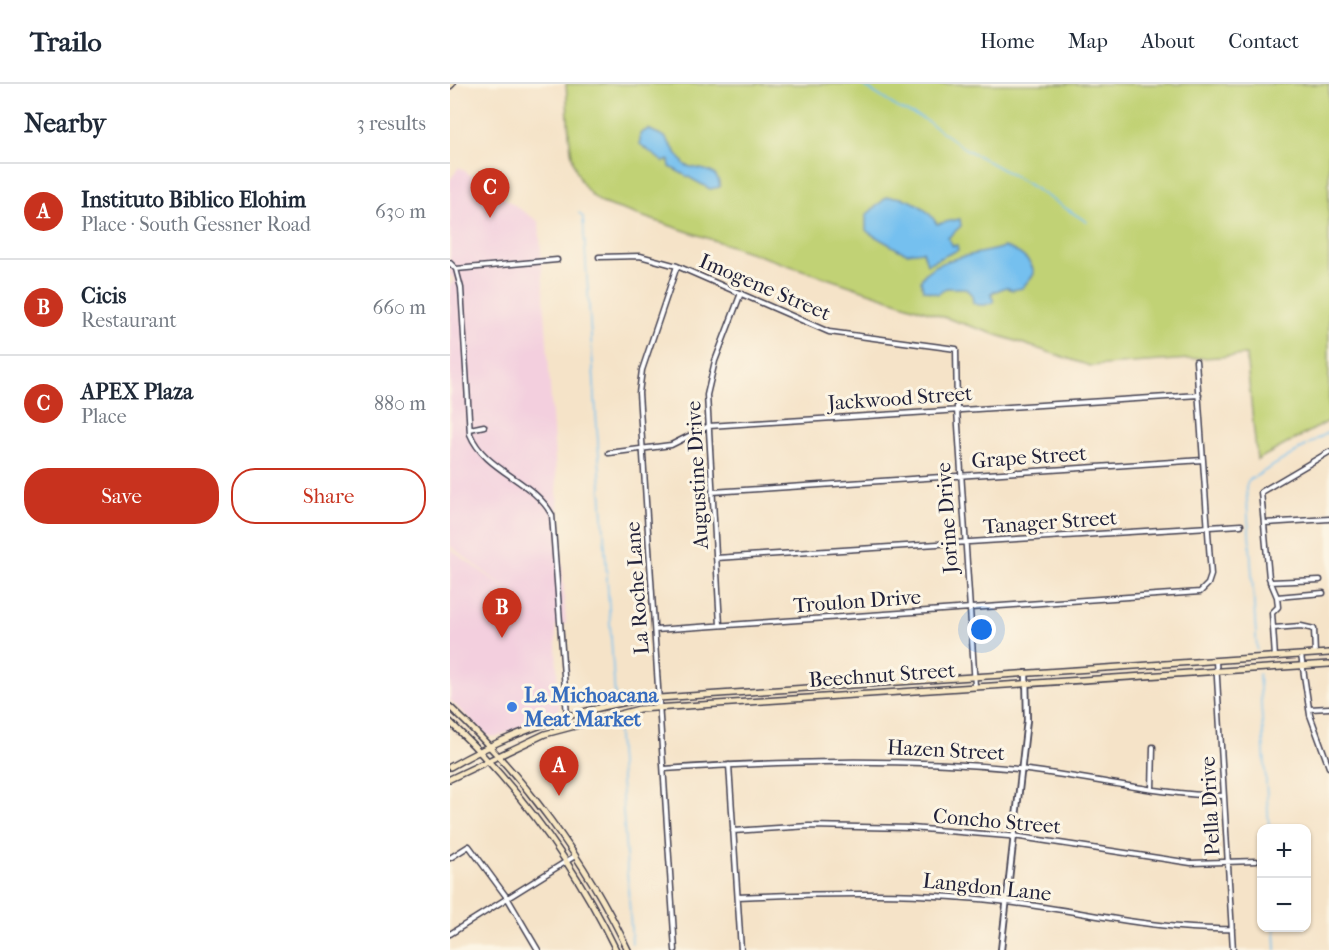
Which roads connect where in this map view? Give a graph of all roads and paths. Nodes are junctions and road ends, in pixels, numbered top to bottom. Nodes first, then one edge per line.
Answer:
1 (599, 257) dead end
2 (557, 260) dead end
3 (450, 263) edge
4 (677, 266) junction
5 (456, 269) junction
6 (741, 293) junction
7 (956, 349) joint
8 (1196, 361) dead end
9 (1198, 395) junction
10 (957, 410) junction
11 (484, 426) dead end
12 (709, 426) junction
13 (470, 429) junction
14 (642, 451) junction
15 (1329, 452) edge
16 (609, 453) dead end
17 (1203, 460) junction
18 (961, 476) junction
19 (712, 492) junction
20 (1329, 519) edge
21 (1265, 523) junction
22 (1241, 525) dead end
23 (1208, 527) junction
24 (966, 543) junction
25 (716, 558) junction
26 (1320, 580) dead end
27 (1270, 582) junction
28 (1323, 593) dead end
29 (1277, 597) junction
30 (970, 609) junction
31 (720, 625) junction
32 (1273, 628) junction
33 (655, 630) junction
34 (1329, 653) edge
35 (1315, 654) junction
36 (1301, 655) junction
37 (1275, 657) junction
38 (1216, 661) junction
39 (1329, 664) edge
40 (1302, 665) junction
41 (1122, 667) junction
42 (1216, 671) junction
43 (1026, 673) junction
44 (974, 676) junction
45 (1122, 677) junction
46 (872, 682) junction
47 (1027, 683) junction
48 (975, 686) junction
49 (759, 690) junction
50 (873, 693) junction
51 (659, 698) junction
52 (759, 700) junction
53 (450, 707) edge
54 (660, 707) junction
55 (1329, 708) edge
56 (1308, 709) junction
57 (567, 716) junction
58 (450, 722) edge
59 (489, 746) junction
60 (1153, 747) dead end
61 (479, 750) junction
62 (498, 754) junction
63 (488, 759) junction
64 (729, 765) junction
65 (450, 766) edge
66 (1329, 766) edge
67 (664, 768) junction
68 (1022, 770) junction
69 (450, 779) edge
70 (1152, 790) junction
71 (1224, 796) junction
72 (734, 831) junction
73 (1014, 836) junction
74 (575, 856) junction
75 (450, 858) edge
76 (1256, 861) dead end
77 (567, 862) junction
78 (1228, 862) junction
79 (738, 897) junction
80 (508, 899) junction
81 (1007, 902) junction
82 (1232, 929) junction
83 (450, 934) edge
84 (538, 950) edge
85 (616, 950) edge
86 (628, 950) edge
87 (675, 950) edge
88 (741, 950) edge
89 (1001, 950) edge
90 (1233, 950) edge

1 - 4 street, Imogene Street
2 - 5 street
3 - 5 street
4 - 6 street, Imogene Street
4 - 14 street, La Roche Lane
5 - 13 street
6 - 7 street, Imogene Street
6 - 12 street, Augustine Drive
7 - 10 street, Jorine Drive
8 - 9 street
9 - 10 street, Jackwood Street
9 - 17 street
10 - 12 street, Jackwood Street
10 - 18 street, Jorine Drive
11 - 13 street
12 - 14 street, Jackwood Street
12 - 19 street, Augustine Drive
13 - 57 street
14 - 16 street, Jackwood Street
14 - 33 street, La Roche Lane
15 - 21 street
17 - 18 street, Grape Street
17 - 23 street
18 - 19 street, Grape Street
18 - 24 street, Jorine Drive
19 - 25 street, Augustine Drive
20 - 21 street
21 - 27 street
22 - 23 street, Tanager Street
23 - 24 street, Tanager Street
23 - 30 street, Troulon Drive
24 - 25 street, Tanager Street
24 - 30 street, Jorine Drive
25 - 31 street, Augustine Drive
26 - 27 street
27 - 29 street
28 - 29 street
29 - 32 street
30 - 31 street, Troulon Drive
30 - 44 street, Jorine Drive
31 - 33 street, Troulon Drive
32 - 35 street
32 - 37 street
33 - 51 street, La Roche Lane
34 - 35 main road, Beechnut Street
35 - 36 main road, Beechnut Street
36 - 37 main road, Beechnut Street
36 - 40 street
37 - 38 main road, Beechnut Street
38 - 41 main road, Beechnut Street
38 - 42 street, Pella Drive
39 - 40 main road, Beechnut Street
40 - 42 main road, Beechnut Street
40 - 56 street
41 - 43 main road, Beechnut Street
41 - 45 main road
42 - 45 main road, Beechnut Street
42 - 71 street, Pella Drive
43 - 44 main road, Beechnut Street
43 - 47 street
44 - 46 main road, Beechnut Street
44 - 48 street, Jorine Drive
45 - 47 main road, Beechnut Street
46 - 49 main road, Beechnut Street
46 - 50 main road
47 - 48 main road, Beechnut Street
47 - 68 street
48 - 50 main road, Beechnut Street
49 - 51 main road, Beechnut Street
49 - 52 main road
50 - 52 main road, Beechnut Street
51 - 54 street, La Roche Lane
51 - 57 main road, Beechnut Street
52 - 54 main road, Beechnut Street
53 - 59 main road
54 - 62 main road, Beechnut Street
54 - 67 street, La Roche Lane
55 - 56 street
56 - 66 street
57 - 59 main road, Beechnut Street
58 - 61 main road
59 - 61 main road, Beechnut Street
59 - 62 main road
60 - 70 street
61 - 63 main road
61 - 65 main road, Beechnut Street
62 - 63 main road, Beechnut Street
62 - 74 main road
63 - 69 main road, Beechnut Street
63 - 77 main road
64 - 67 street, Hazen Street
64 - 68 street, Hazen Street
64 - 72 street
67 - 87 street, La Roche Lane
68 - 70 street, Hazen Street
68 - 73 street
70 - 71 street, Hazen Street
71 - 78 street, Pella Drive
72 - 73 street, Concho Street
72 - 79 street
73 - 78 street, Concho Street
73 - 81 street
74 - 77 street
74 - 86 main road
75 - 80 street
76 - 78 street, Concho Street
77 - 80 street
77 - 85 main road
78 - 82 street, Pella Drive
79 - 81 street, Langdon Lane
79 - 88 street
80 - 83 street
80 - 84 street
81 - 82 street, Langdon Lane
81 - 89 street
82 - 90 street, Pella Drive

